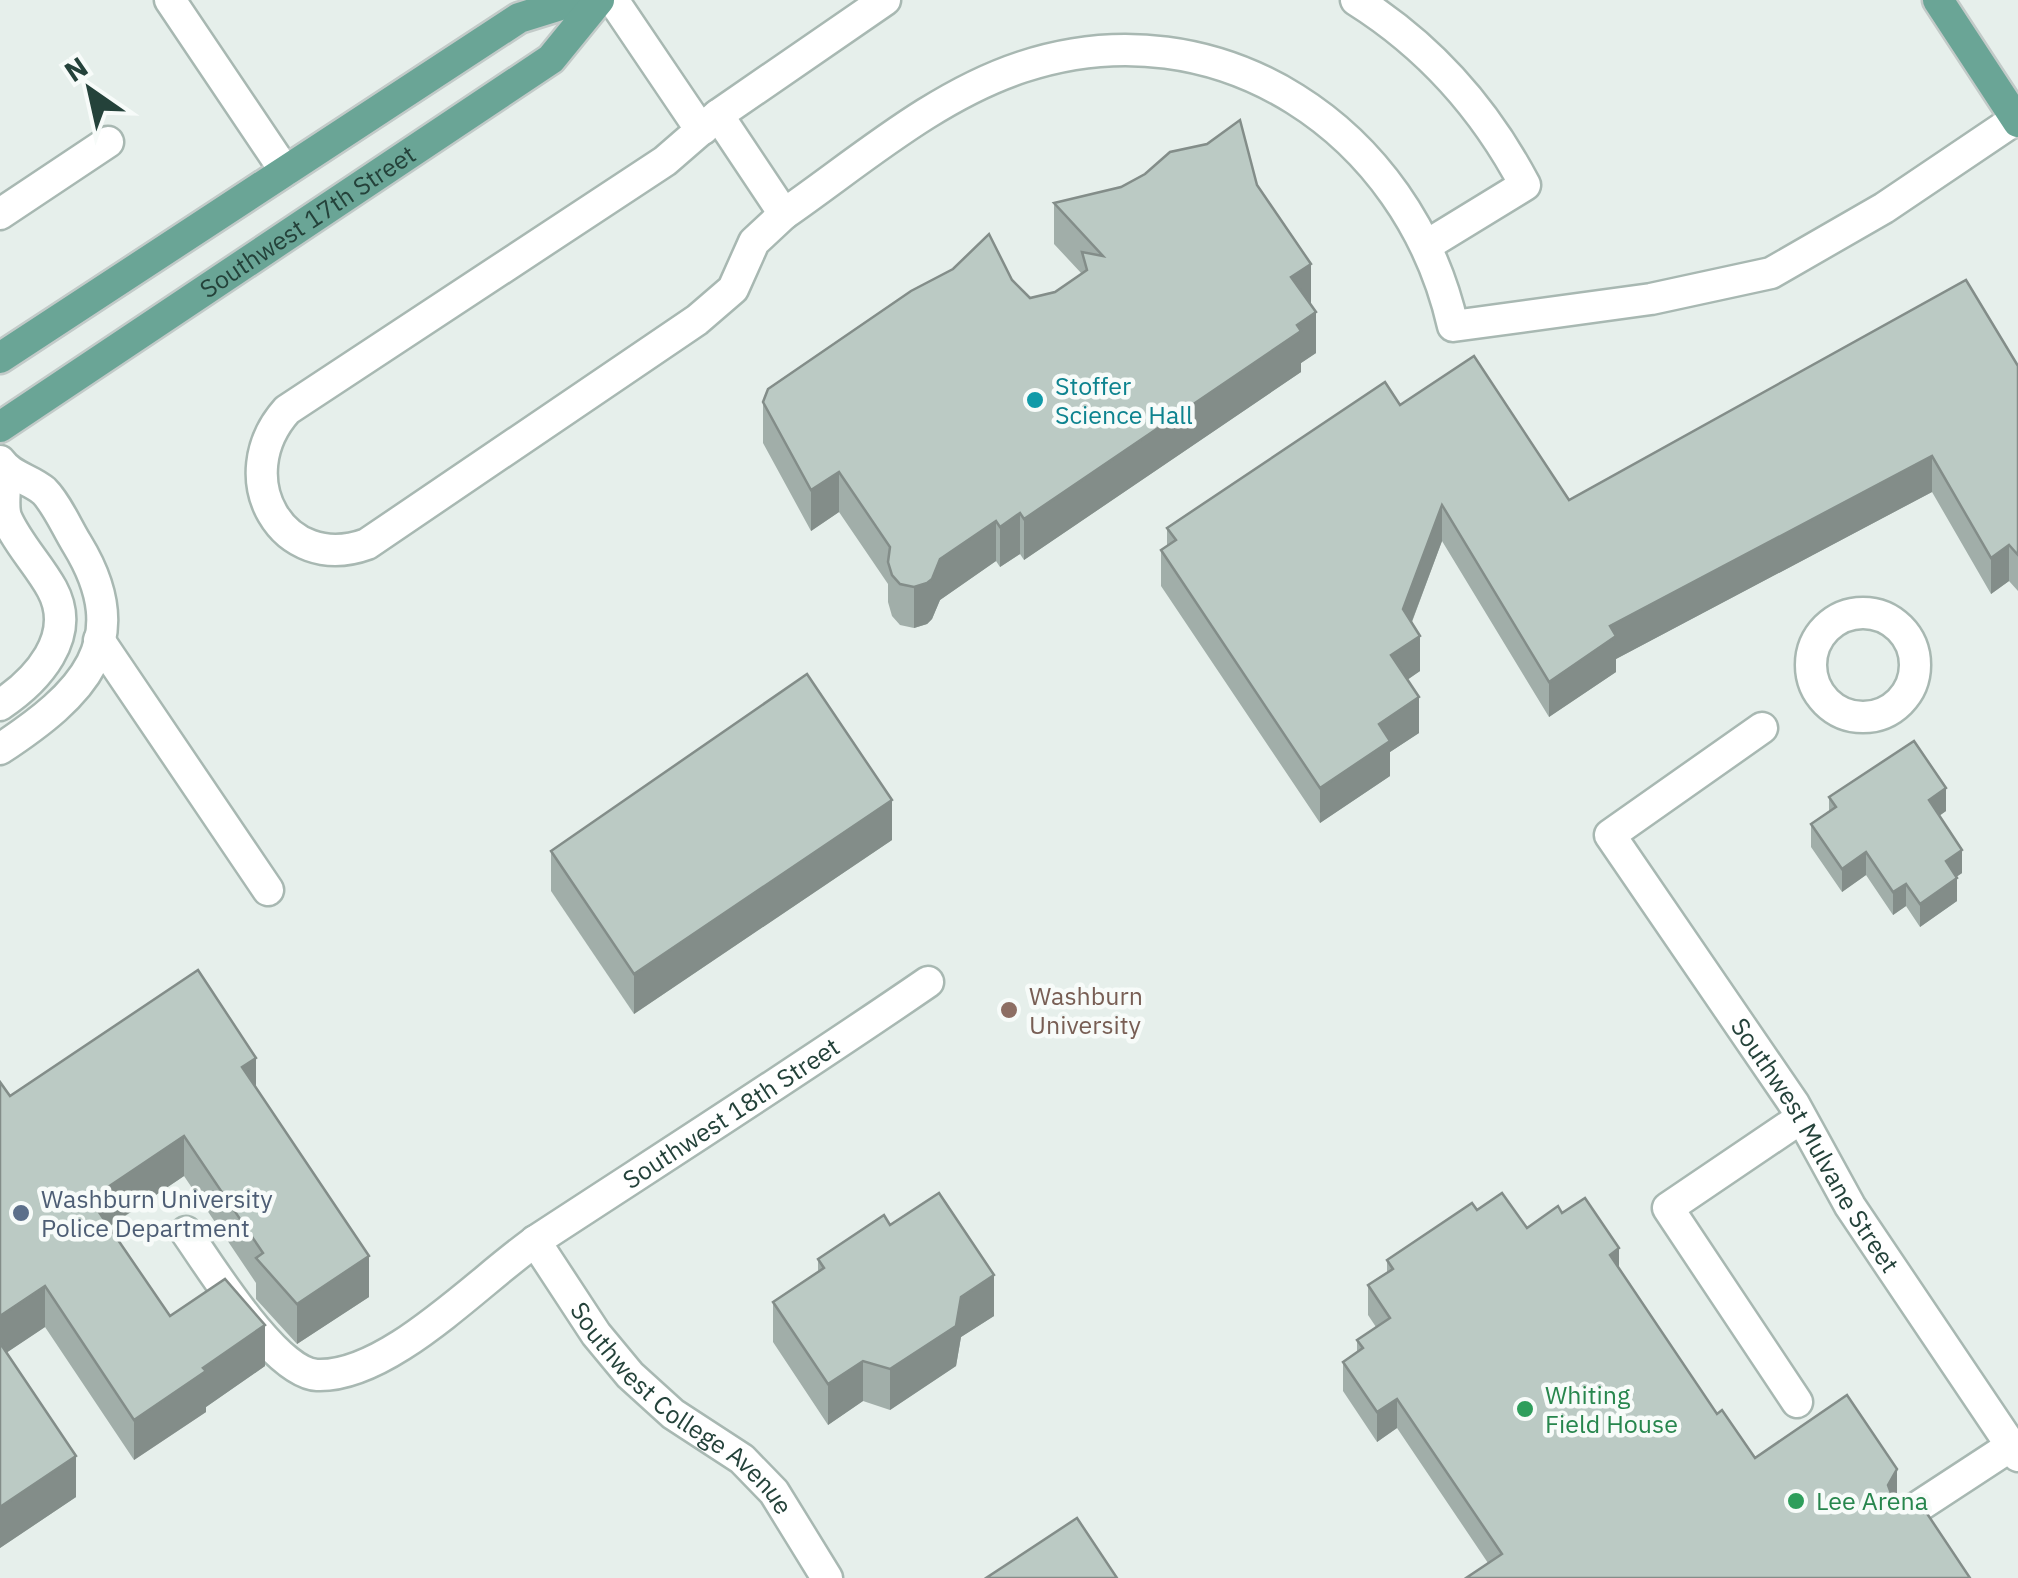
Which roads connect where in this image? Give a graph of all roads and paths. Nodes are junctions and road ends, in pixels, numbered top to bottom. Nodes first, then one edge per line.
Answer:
1 (170, 0) edge
2 (577, 0) edge
3 (599, 0) edge
4 (613, 0) edge
5 (885, 0) edge
6 (1356, 0) edge
7 (1938, 0) edge
8 (2017, 120) edge
9 (711, 122) junction
10 (108, 142) dead end
11 (285, 171) junction
12 (0, 214) edge
13 (784, 214) junction
14 (1426, 245) junction
15 (0, 358) edge
16 (0, 427) edge
17 (3, 466) edge
18 (98, 640) junction
19 (0, 705) edge
20 (1762, 728) dead end
21 (0, 749) edge
22 (268, 890) dead end
23 (928, 982) dead end
24 (1801, 1118) junction
25 (186, 1232) dead end
26 (535, 1241) junction
27 (1797, 1402) dead end
28 (2015, 1451) edge
29 (1908, 1514) edge
30 (826, 1578) edge

1 - 11 street
2 - 11 main road
3 - 16 main road, Southwest 17th Street
4 - 9 street
5 - 9 street
6 - 14 street
7 - 8 main road
8 - 14 street
9 - 13 street
9 - 13 street
10 - 12 street
11 - 15 main road
13 - 14 street
17 - 18 street
17 - 19 street
18 - 21 street
18 - 22 street
20 - 24 street, Southwest Mulvane Street
23 - 26 street, Southwest 18th Street
24 - 27 street
24 - 28 street, Southwest Mulvane Street
25 - 26 street, Southwest 18th Street
26 - 30 street, Southwest College Avenue
28 - 29 street

